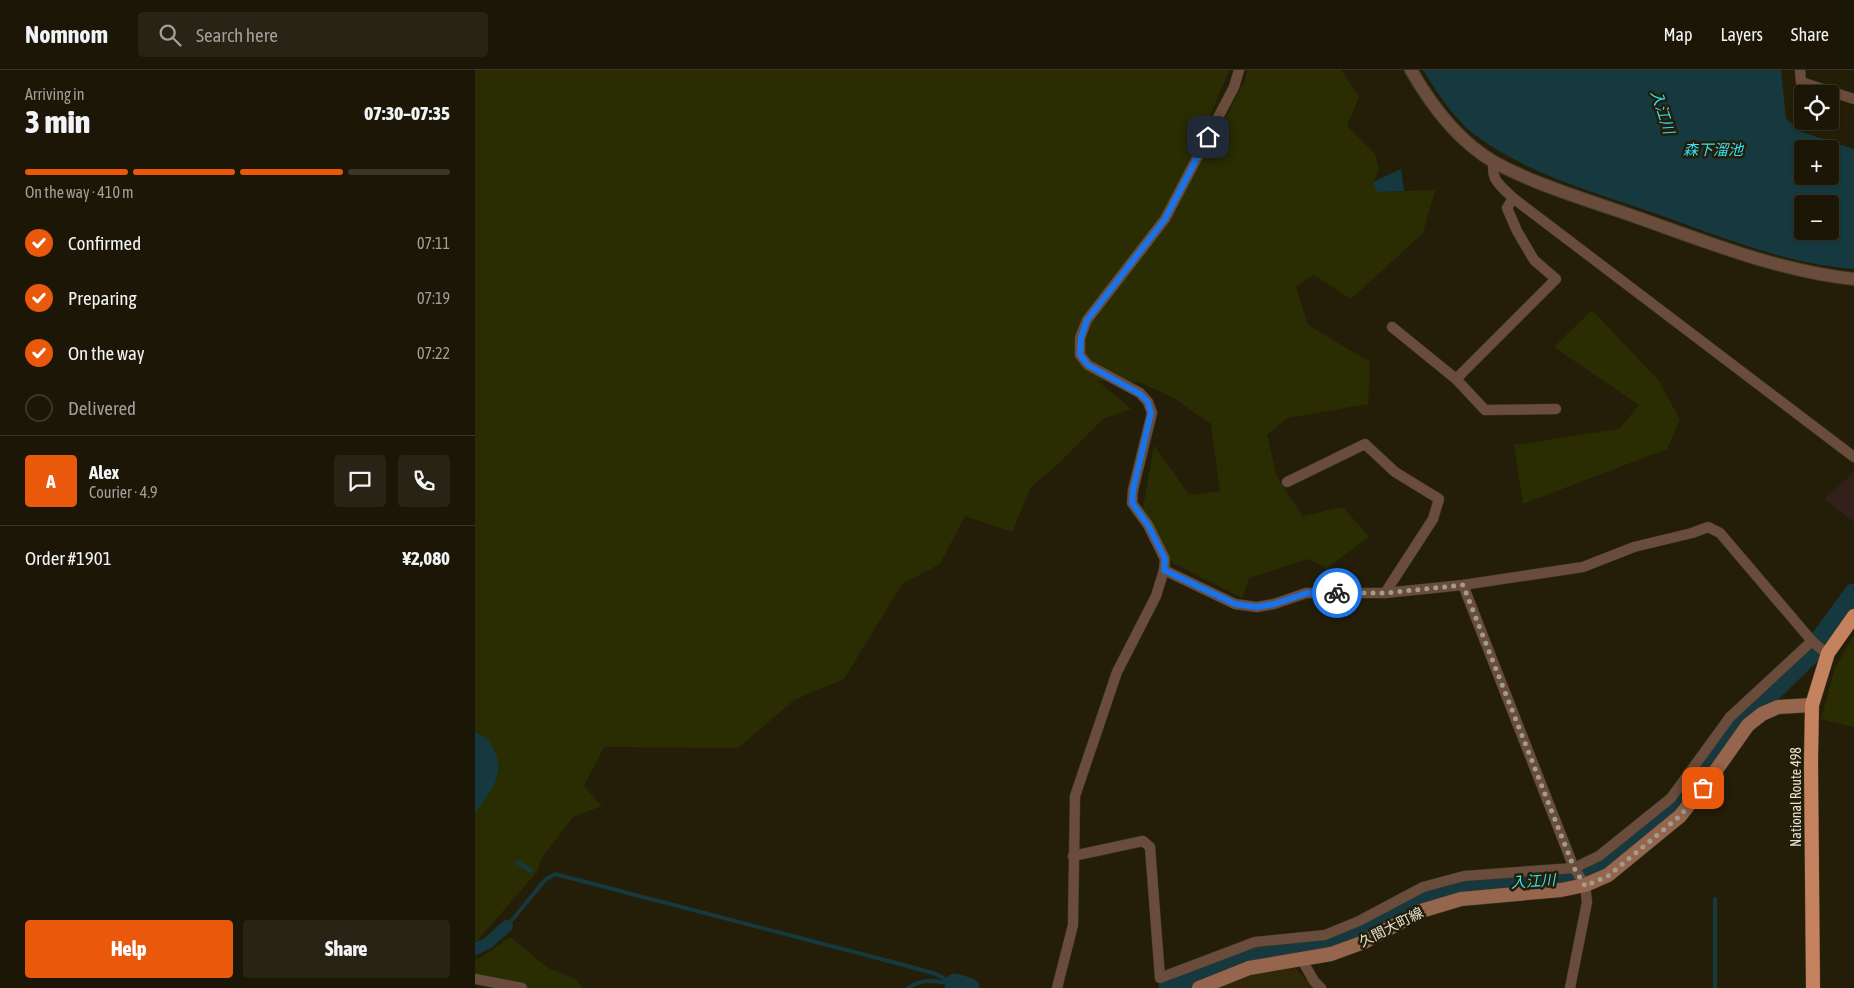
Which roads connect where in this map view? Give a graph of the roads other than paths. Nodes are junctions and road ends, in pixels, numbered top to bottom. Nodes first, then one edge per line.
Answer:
1 (1239, 70) edge
2 (1411, 70) edge
3 (1800, 70) edge
4 (1854, 99) edge
5 (1494, 162) junction
6 (1513, 198) junction
7 (1854, 279) edge
8 (1392, 328) dead end
9 (1456, 379) junction
10 (1556, 409) dead end
11 (1854, 457) edge
12 (1287, 482) dead end
13 (1164, 570) junction
14 (1463, 585) junction
15 (1385, 593) junction
16 (1854, 616) edge
17 (1812, 641) junction
18 (1824, 651) junction
19 (1813, 705) junction
20 (1073, 856) junction
21 (1574, 868) junction
22 (1585, 886) junction
23 (1302, 960) junction
24 (475, 979) edge
25 (522, 988) edge
26 (1057, 988) edge
27 (1199, 988) edge
28 (1321, 988) edge
29 (1569, 988) edge
30 (1813, 988) edge

1 - 13 street
2 - 5 street
3 - 4 street
5 - 6 street
5 - 7 street
6 - 9 street
6 - 11 street
8 - 9 street
9 - 10 street
12 - 15 street
13 - 15 street
13 - 20 street
14 - 15 street
14 - 17 street
14 - 21 street
16 - 18 highway, National Route 498
17 - 18 street
17 - 21 street
18 - 19 highway, National Route 498
19 - 22 main road, 久間大町線
19 - 30 highway, National Route 498
20 - 21 street
20 - 26 street
21 - 22 street
22 - 23 main road, 久間大町線
22 - 29 street
23 - 27 main road, 久間大町線
23 - 28 street
24 - 25 street

